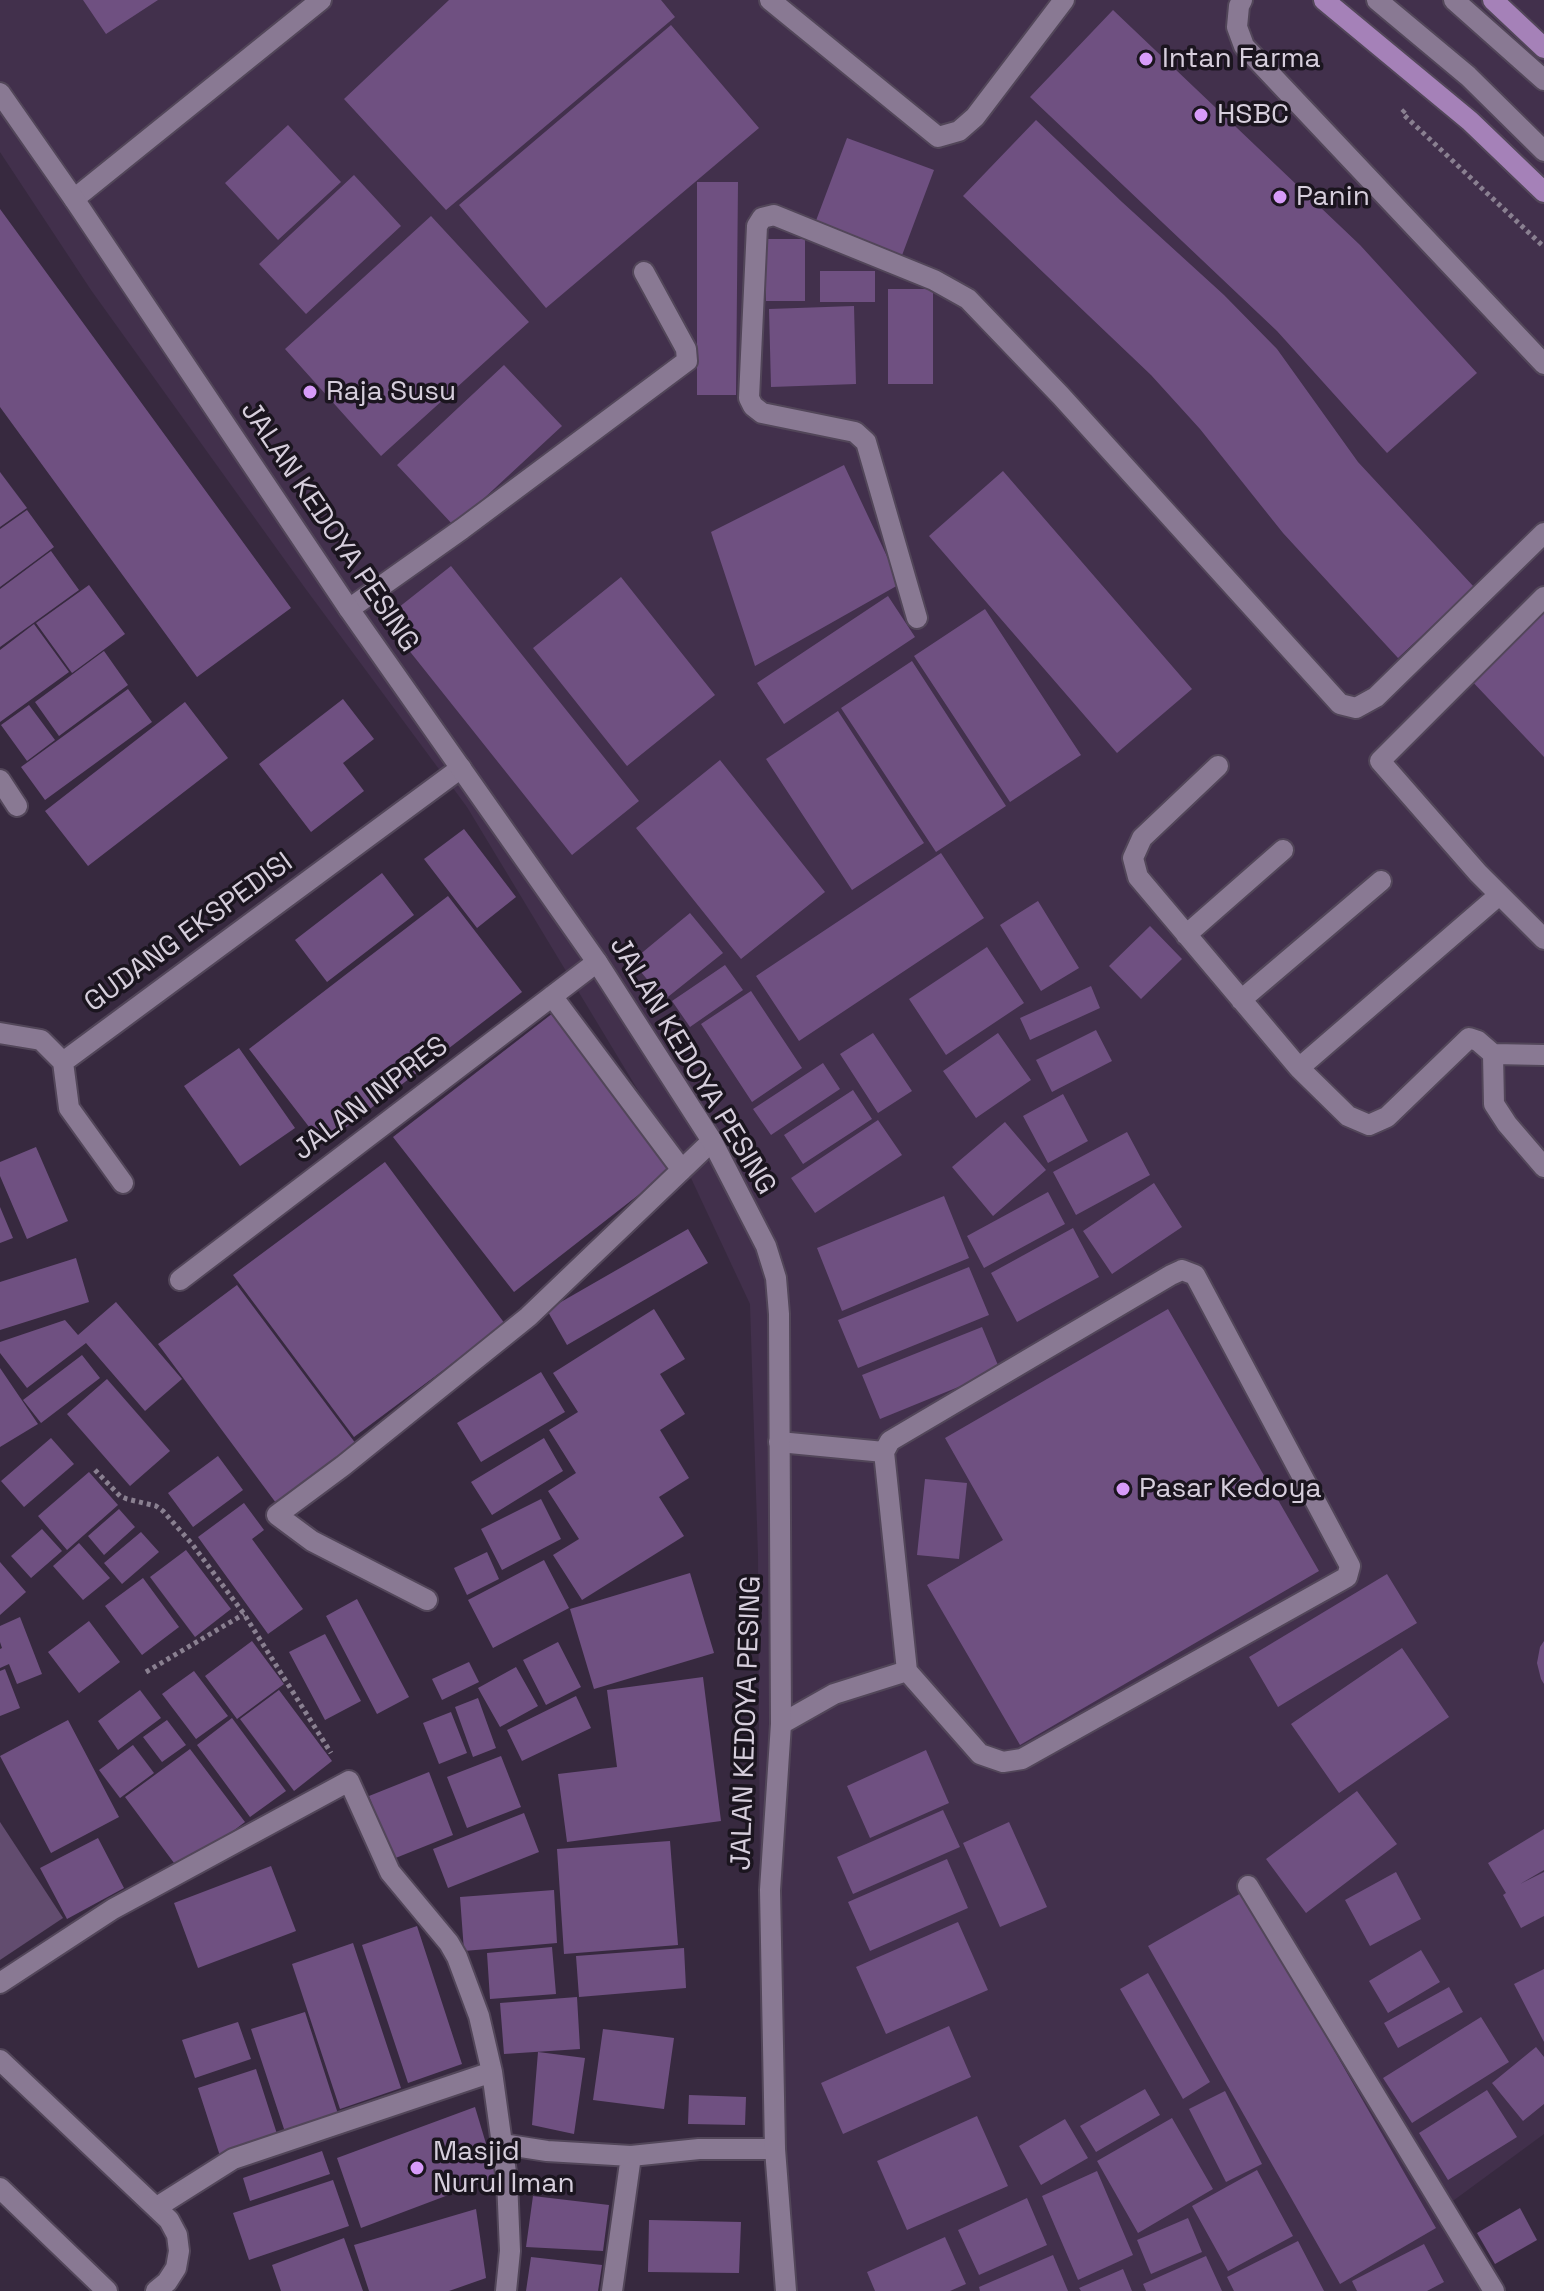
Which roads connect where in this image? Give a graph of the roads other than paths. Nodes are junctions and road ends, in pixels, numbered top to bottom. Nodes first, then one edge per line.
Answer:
1 (321, 0) edge
2 (1064, 0) edge
3 (1242, 0) edge
4 (1324, 0) edge
5 (1377, 0) edge
6 (1454, 0) edge
7 (1493, 0) edge
8 (776, 2) edge
9 (1544, 48) edge
10 (1544, 80) edge
11 (0, 93) edge
12 (1544, 151) edge
13 (1544, 192) edge
14 (74, 199) junction
15 (644, 272) dead end
16 (1544, 364) edge
17 (1544, 533) edge
18 (1544, 597) edge
19 (349, 609) junction
20 (917, 618) dead end
21 (1218, 766) dead end
22 (461, 768) junction
23 (0, 780) edge
24 (17, 806) dead end
25 (1283, 850) dead end
26 (1381, 881) dead end
27 (1498, 896) junction
28 (1186, 935) junction
29 (1544, 939) edge
30 (597, 962) junction
31 (552, 996) junction
32 (1241, 1000) junction
33 (0, 1033) edge
34 (1493, 1054) junction
35 (1544, 1055) edge
36 (63, 1062) junction
37 (1299, 1068) junction
38 (712, 1141) junction
39 (1544, 1167) edge
40 (682, 1170) junction
41 (123, 1183) dead end
42 (180, 1280) dead end
43 (779, 1442) junction
44 (884, 1452) junction
45 (427, 1600) dead end
46 (907, 1671) junction
47 (781, 1724) junction
48 (1248, 1886) dead end
49 (0, 1983) edge
50 (0, 2060) edge
51 (492, 2072) junction
52 (502, 2144) junction
53 (775, 2149) junction
54 (631, 2156) junction
55 (0, 2188) edge
56 (157, 2207) junction
57 (107, 2291) edge
58 (156, 2291) edge
59 (506, 2291) edge
60 (612, 2291) edge
61 (786, 2291) edge
62 (1494, 2291) edge

1 - 14 street
2 - 8 street
3 - 16 street
4 - 13 main road
5 - 12 street
6 - 10 street
7 - 9 main road
11 - 14 street, JALAN KEDOYA PESING
14 - 19 street, JALAN KEDOYA PESING
15 - 19 street
17 - 20 street
18 - 27 street
19 - 22 street, JALAN KEDOYA PESING
21 - 28 street
22 - 30 street, JALAN KEDOYA PESING
22 - 36 street, GUDANG EKSPEDISI
23 - 24 street
25 - 28 street
26 - 32 street
27 - 29 street
27 - 37 street
28 - 32 street
30 - 31 street, JALAN INPRES
30 - 38 street, JALAN KEDOYA PESING
31 - 40 street
31 - 42 street, JALAN INPRES
32 - 37 street
33 - 36 street
34 - 35 street
34 - 37 street
34 - 39 street
36 - 41 street
38 - 40 street
38 - 43 street, JALAN KEDOYA PESING
40 - 45 street
43 - 44 street
43 - 47 street, JALAN KEDOYA PESING
44 - 46 street
44 - 46 street
46 - 47 street
47 - 53 street, JALAN KEDOYA PESING
48 - 62 street
49 - 51 street
50 - 56 street
51 - 52 street
51 - 56 street
52 - 54 street
52 - 59 street
53 - 54 street
53 - 61 street, JALAN KEDOYA PESING
54 - 60 street
55 - 57 street
56 - 58 street

